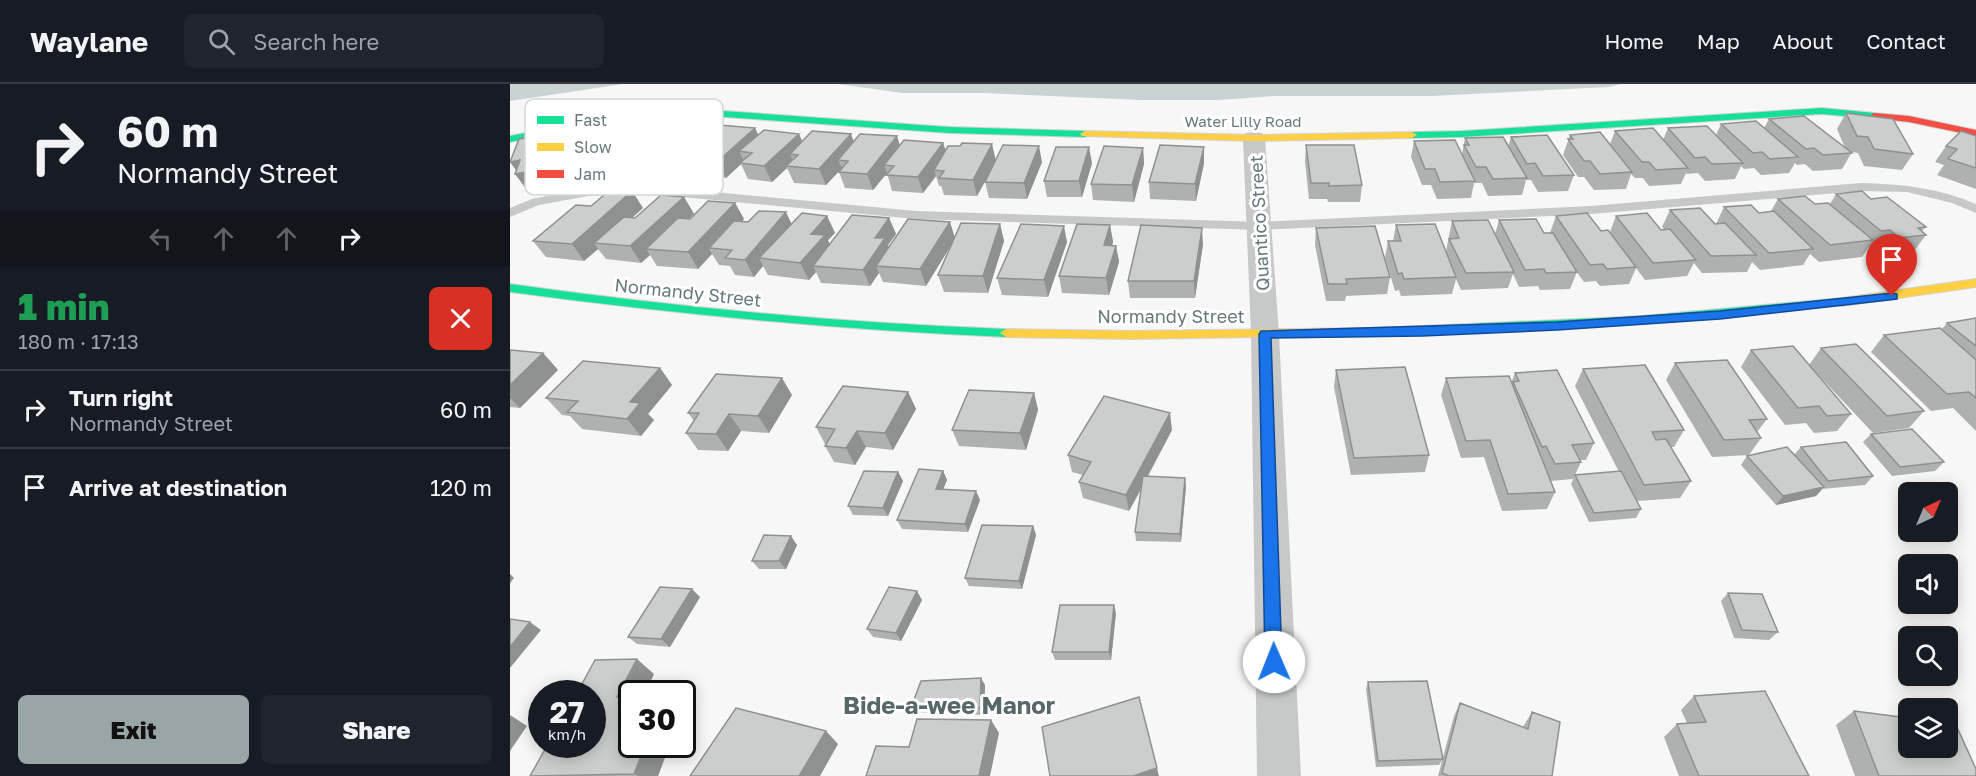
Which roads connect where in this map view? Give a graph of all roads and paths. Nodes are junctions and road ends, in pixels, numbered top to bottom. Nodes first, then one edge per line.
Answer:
1 (723, 114) edge
2 (1976, 133) edge
3 (525, 136) edge
4 (1254, 138) junction
5 (510, 139) edge
6 (572, 195) edge
7 (701, 195) edge
8 (1976, 209) edge
9 (510, 213) edge
10 (1260, 226) junction
11 (1976, 283) edge
12 (510, 288) edge
13 (1265, 334) junction
14 (1279, 776) edge

1 - 4 street, Water Lilly Road
2 - 4 street, Water Lilly Road
3 - 5 street, Water Lilly Road
4 - 10 street, Quantico Street
6 - 9 lane
7 - 10 lane
8 - 10 lane
10 - 13 street, Quantico Street
11 - 13 street, Normandy Street
12 - 13 street, Normandy Street
13 - 14 street, Quantico Street

